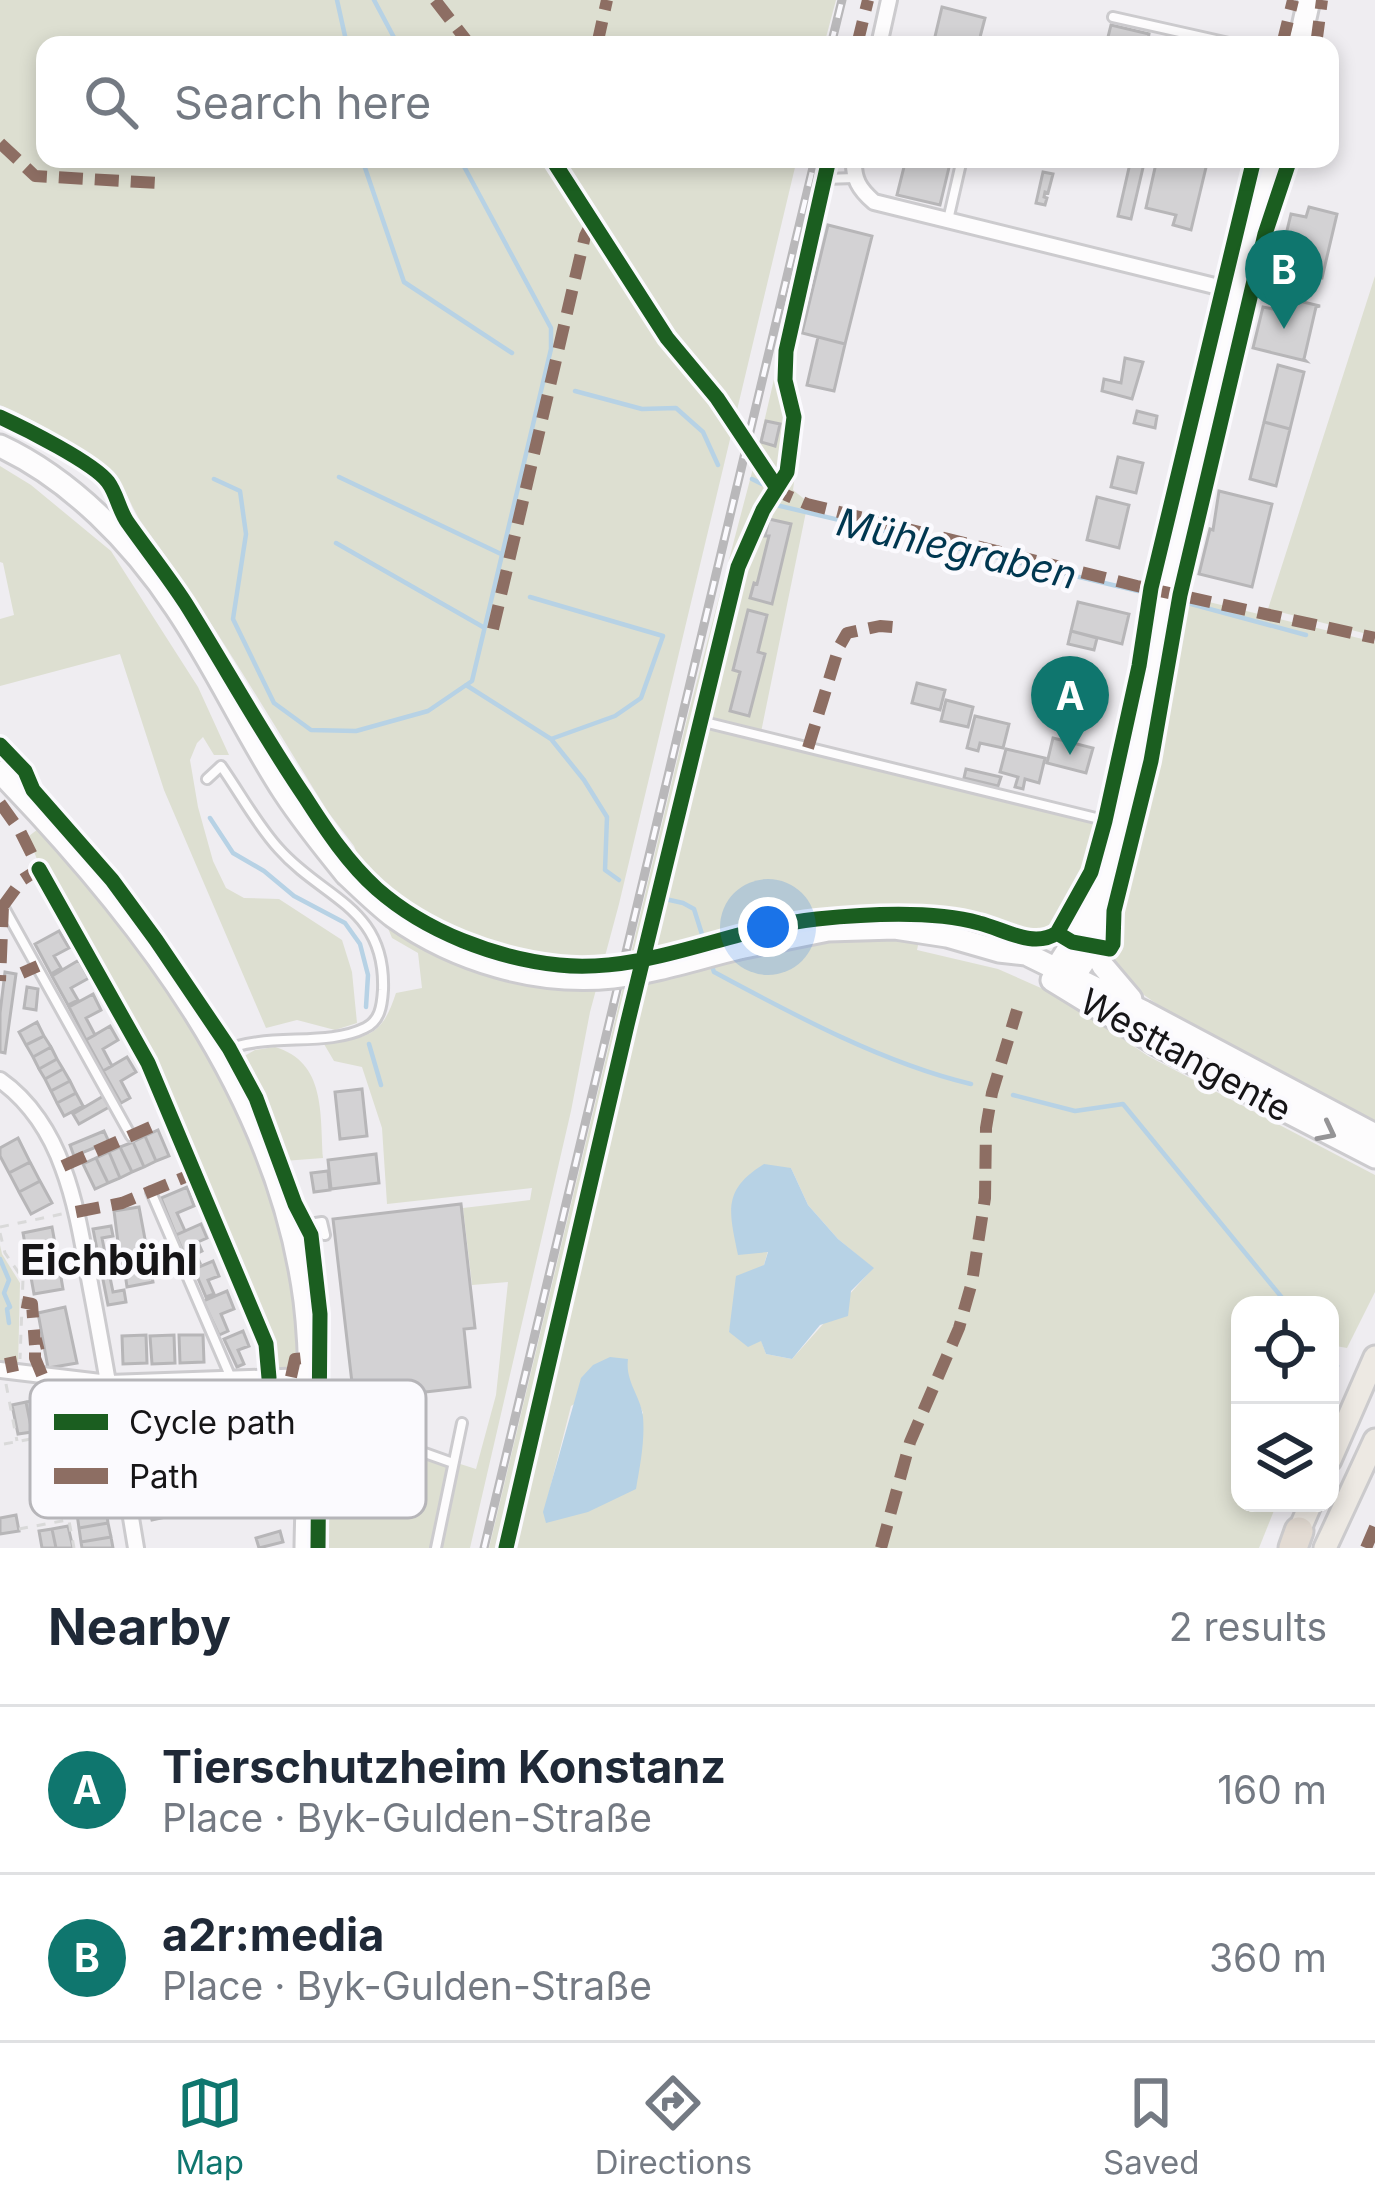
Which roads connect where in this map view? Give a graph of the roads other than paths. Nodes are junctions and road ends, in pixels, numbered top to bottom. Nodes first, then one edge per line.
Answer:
1 (889, 0) edge
2 (1310, 0) edge
3 (1113, 17) dead end
4 (881, 36) edge
5 (1198, 36) edge
6 (1301, 36) edge
7 (854, 168) edge
8 (960, 168) edge
9 (1269, 168) edge
10 (854, 178) junction
11 (825, 179) dead end
12 (947, 222) junction
13 (1235, 291) junction
14 (0, 446) edge
15 (700, 721) dead end
16 (0, 772) edge
17 (207, 779) dead end
18 (1119, 824) junction
19 (1097, 904) junction
20 (3, 906) dead end
21 (1093, 948) junction
22 (1063, 975) junction
23 (1144, 1012) junction
24 (219, 1053) junction
25 (0, 1080) edge
26 (1375, 1135) edge
27 (131, 1136) dead end
28 (1375, 1157) edge
29 (151, 1192) dead end
30 (290, 1227) junction
31 (325, 1235) dead end
32 (1375, 1357) edge
33 (8, 1371) edge
34 (308, 1376) junction
35 (232, 1379) junction
36 (84, 1380) edge
37 (108, 1380) edge
38 (201, 1380) edge
39 (309, 1380) edge
40 (462, 1423) dead end
41 (1339, 1439) edge
42 (1375, 1439) edge
43 (426, 1454) edge
44 (453, 1463) junction
45 (1307, 1512) edge
46 (131, 1518) edge
47 (308, 1518) edge
48 (1296, 1540) edge
49 (136, 1548) edge
50 (306, 1548) edge
51 (436, 1548) edge
52 (1324, 1548) edge

1 - 4 street
2 - 6 main road
3 - 5 lane
7 - 10 street
8 - 12 lane
9 - 13 main road
10 - 11 lane
10 - 12 street
12 - 13 street
13 - 18 main road
14 - 22 main road, Westtangente, bridge
15 - 18 lane
16 - 24 main road
17 - 24 lane
18 - 19 main road
19 - 21 main road
19 - 22 main road
20 - 27 lane
21 - 22 main road
21 - 23 main road
22 - 23 main road, Westtangente
22 -> 28 main road, Westtangente
23 - 26 main road, Westtangente
24 - 30 main road
25 - 37 street
29 - 35 lane
30 - 31 lane
30 - 34 main road
32 - 41 main road
33 - 36 street
34 - 35 street
34 - 39 main road
35 - 38 street
40 - 44 lane
42 - 52 main road
43 - 44 lane
44 - 51 lane
45 - 48 main road
46 - 49 street
47 - 50 main road

